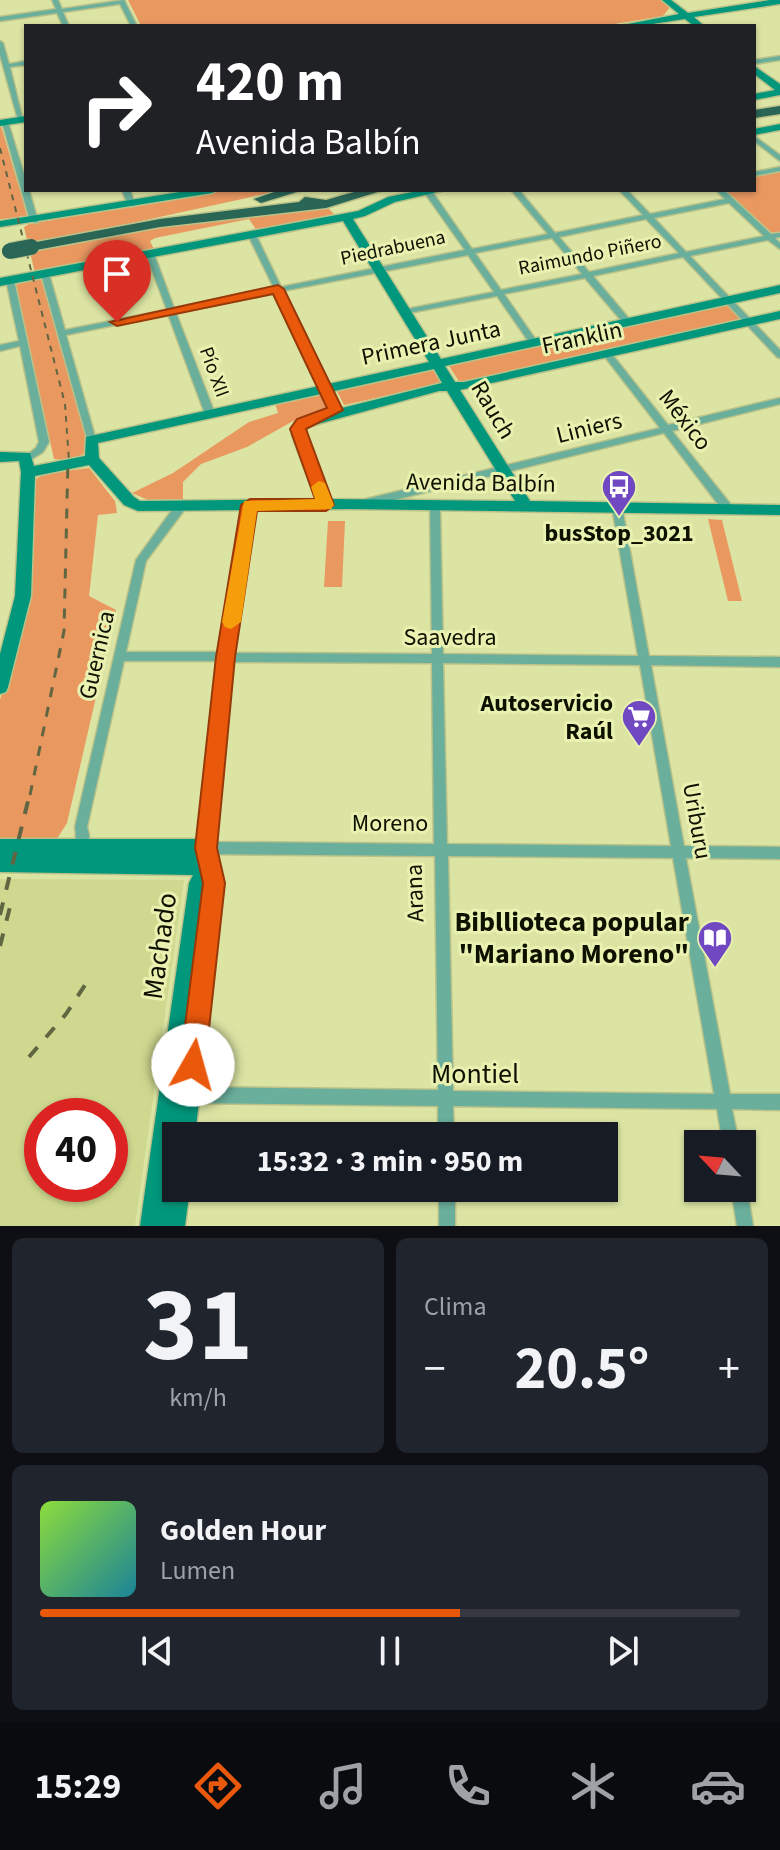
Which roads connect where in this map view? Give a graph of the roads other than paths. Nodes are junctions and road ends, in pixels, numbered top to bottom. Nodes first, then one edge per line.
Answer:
1 (55, 0) edge
2 (666, 0) edge
3 (121, 1) edge
4 (780, 1) edge
5 (60, 11) junction
6 (686, 15) junction
7 (0, 19) edge
8 (65, 24) edge
9 (133, 24) edge
10 (634, 24) edge
11 (697, 24) edge
12 (0, 43) edge
13 (780, 58) edge
14 (756, 62) edge
15 (24, 63) edge
16 (6, 66) junction
17 (756, 71) edge
18 (780, 91) edge
19 (756, 97) edge
20 (780, 110) edge
21 (756, 114) edge
22 (24, 119) edge
23 (3, 122) edge
24 (780, 127) edge
25 (756, 134) edge
26 (756, 137) edge
27 (780, 159) edge
28 (780, 169) edge
29 (756, 174) edge
30 (24, 183) edge
31 (27, 192) edge
32 (127, 192) edge
33 (200, 192) edge
34 (291, 192) edge
35 (299, 192) edge
36 (428, 192) joint
37 (517, 192) edge
38 (625, 192) edge
39 (722, 192) edge
40 (359, 194) edge
41 (731, 200) junction
42 (131, 204) junction
43 (317, 204) junction
44 (646, 215) junction
45 (346, 217) junction
46 (34, 221) junction
47 (160, 223) junction
48 (0, 224) edge
49 (550, 233) junction
50 (252, 235) junction
51 (775, 236) edge
52 (780, 247) edge
53 (468, 250) junction
54 (5, 252) edge
55 (150, 254) junction
56 (685, 255) junction
57 (382, 269) junction
58 (45, 274) junction
59 (585, 274) junction
60 (5, 281) edge
61 (278, 289) junction
62 (780, 289) edge
63 (497, 293) junction
64 (728, 301) junction
65 (172, 311) junction
66 (407, 312) junction
67 (780, 315) edge
68 (748, 322) junction
69 (628, 323) junction
70 (62, 333) junction
71 (23, 343) junction
72 (534, 343) junction
73 (0, 348) edge
74 (608, 355) junction
75 (780, 355) edge
76 (439, 364) junction
77 (453, 386) junction
78 (326, 388) junction
79 (780, 401) edge
80 (336, 410) junction
81 (210, 414) junction
82 (667, 429) junction
83 (91, 440) junction
84 (0, 457) edge
85 (87, 460) junction
86 (28, 465) junction
87 (503, 470) junction
88 (361, 504) junction
89 (250, 505) junction
90 (326, 505) junction
91 (435, 505) junction
92 (181, 506) junction
93 (525, 506) junction
94 (617, 507) junction
95 (728, 509) junction
96 (780, 510) edge
97 (120, 656) junction
98 (226, 657) junction
99 (435, 659) junction
100 (644, 661) junction
101 (780, 662) edge
102 (0, 687) edge
103 (0, 848) edge
104 (438, 849) junction
105 (678, 852) junction
106 (74, 853) junction
107 (780, 853) edge
108 (207, 857) junction
109 (0, 863) edge
110 (179, 1096) junction
111 (445, 1101) junction
112 (723, 1101) junction
113 (780, 1102) edge
114 (182, 1122) edge
115 (446, 1122) edge
116 (728, 1130) edge
117 (176, 1202) edge
118 (447, 1202) edge
119 (741, 1202) edge
120 (152, 1226) edge
121 (173, 1226) edge
122 (447, 1226) edge
123 (745, 1226) edge

1 - 5 street
2 - 6 street
3 - 5 street
3 - 9 street
4 - 6 street
5 - 7 street
5 - 8 street
6 - 10 street
6 - 11 street
12 - 16 street
13 - 14 street
15 - 16 street
16 - 22 street
17 - 18 street
18 - 19 street
20 - 21 highway
22 - 23 street
23 - 30 street
24 - 25 street
26 - 27 street
28 - 29 street
31 - 46 street
32 - 42 street
33 - 42 street
34 - 47 highway
35 - 43 highway
36 - 45 street
36 - 53 street
37 - 49 street
38 - 44 street
39 - 41 street
40 - 43 highway
40 - 45 highway
41 - 44 street, Piedrabuena
41 - 51 street
42 - 46 street
43 - 45 highway
43 - 47 highway
44 - 49 street, Piedrabuena
44 - 56 street
45 - 50 street
45 - 57 street, Rauch
46 - 48 street
47 - 54 highway, bridge
49 - 53 street, Piedrabuena
49 - 59 street
50 - 55 street
50 - 61 street
51 - 52 street
51 - 56 street, Raimundo Piñero
53 - 57 street, Piedrabuena
53 - 63 street
55 - 58 street
55 - 65 street, Pío XII
56 - 59 street, Raimundo Piñero
56 - 64 street
57 - 61 street, Piedrabuena
57 - 66 street, Rauch
58 - 60 street
58 - 70 street
59 - 63 street, Raimundo Piñero
59 - 69 street
60 - 71 street
61 - 65 street, Piedrabuena
61 - 78 street
62 - 64 street, Primera Junta
63 - 66 street, Raimundo Piñero
63 - 72 street
64 - 68 street
64 - 69 street, Primera Junta
65 - 70 street, Piedrabuena
65 - 81 street, Pío XII
66 - 76 street, Rauch
67 - 68 street, Franklin
68 - 74 street, Franklin
68 - 75 street
69 - 72 street, Primera Junta
70 - 83 street
71 - 73 street
71 - 86 street
72 - 76 street, Primera Junta
74 - 77 street, Franklin
74 - 82 street, México
76 - 77 street, Rauch
76 - 78 street, Primera Junta
77 - 80 street, Franklin
77 - 87 street, Rauch
78 - 80 street
78 - 81 street, Primera Junta
79 - 82 street, Liniers
80 - 90 street, Franklin
81 - 83 street, Primera Junta
82 - 87 street, Liniers
82 - 95 street, México
83 - 85 street
84 - 86 street
85 - 86 street
85 - 92 street, Avenida Balbín
86 - 102 street
87 - 88 street, Liniers
87 - 93 street, Rauch
88 - 90 street, Avenida Balbín
88 - 91 street, Avenida Balbín
89 - 90 street, Avenida Balbín
89 - 92 street, Avenida Balbín
89 - 98 street, Machado
91 - 93 street, Avenida Balbín
91 - 99 street, Arana
92 - 97 street, Guernica
93 - 94 street, Avenida Balbín
94 - 95 street, Avenida Balbín
94 - 100 street, Uriburu
95 - 96 street, Avenida Balbín
97 - 98 street, Saavedra
97 - 106 street, Guernica
98 - 99 street, Saavedra
98 - 108 street, Machado
99 - 100 street, Saavedra
99 - 104 street, Arana
100 - 101 street, Saavedra
100 - 105 street, Uriburu
103 - 106 street, Moreno
104 - 105 street, Moreno
104 - 108 street, Moreno
104 - 111 street, Arana
105 - 107 street, Moreno
105 - 112 street, Uriburu
106 - 108 street, Moreno
106 - 109 street, Moreno
108 - 110 street, Machado
110 - 111 street, Montiel
110 - 114 street, Machado
110 - 120 street, Machado
111 - 112 street, Montiel
111 - 115 street, Arana
112 - 113 street, Montiel
112 - 116 street, Uriburu
117 - 121 street
118 - 122 street
119 - 123 street

